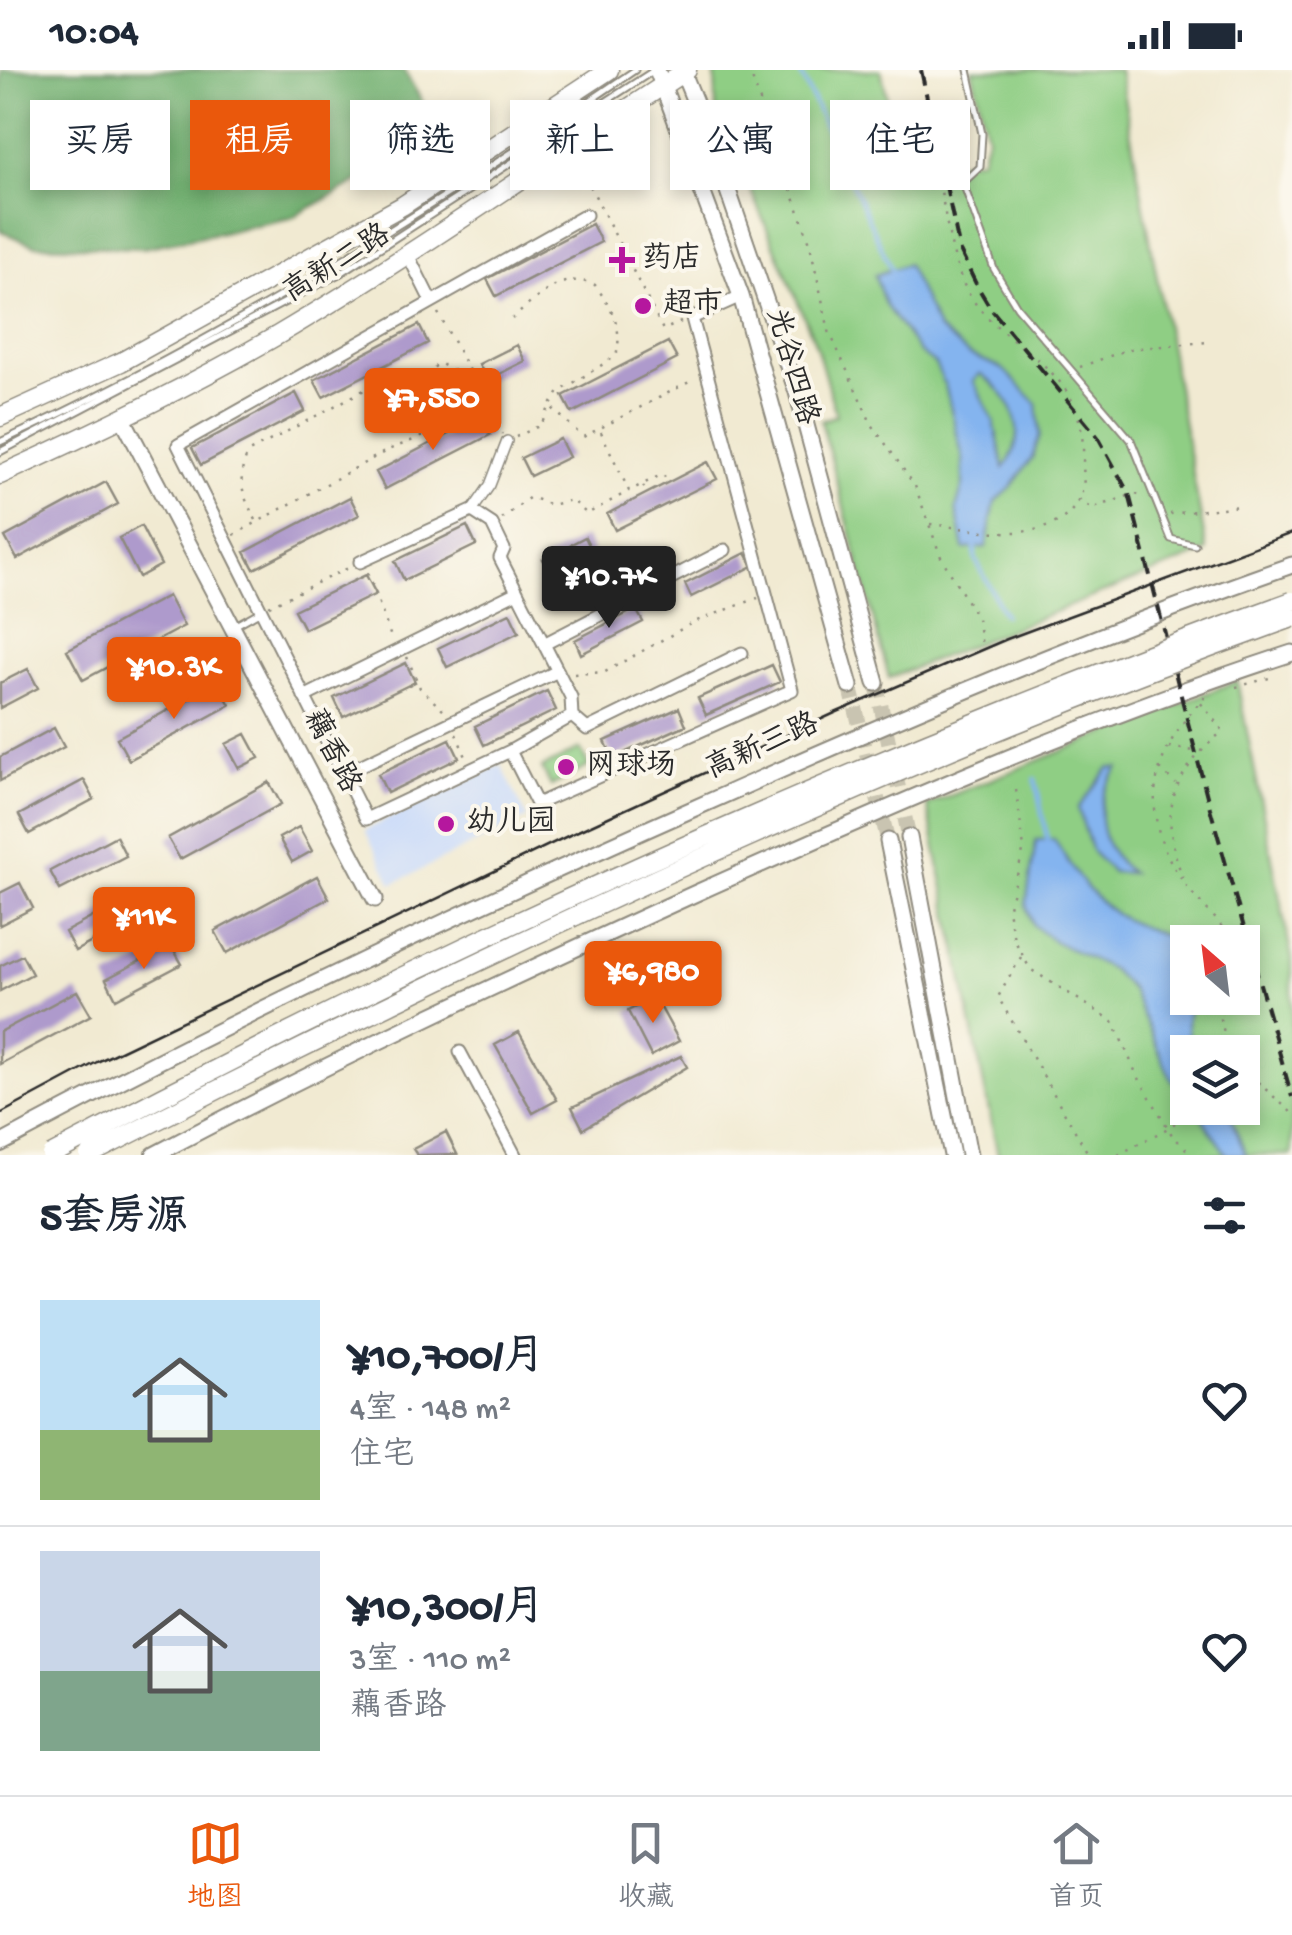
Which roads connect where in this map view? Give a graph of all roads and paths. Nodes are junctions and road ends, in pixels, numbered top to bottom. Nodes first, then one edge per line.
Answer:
1 (595, 70) edge
2 (608, 70) edge
3 (635, 70) edge
4 (749, 70) edge
5 (968, 70) edge
6 (684, 71) edge
7 (659, 75) edge
8 (579, 89) junction
9 (592, 190) edge
10 (941, 190) edge
11 (586, 215) dead end
12 (408, 255) junction
13 (742, 296) junction
14 (430, 299) junction
15 (692, 318) junction
16 (512, 319) dead end
17 (1207, 342) dead end
18 (1074, 370) junction
19 (709, 372) junction
20 (420, 380) junction
21 (476, 381) junction
22 (550, 406) junction
23 (0, 418) edge
24 (123, 419) junction
25 (600, 431) junction
26 (506, 441) junction
27 (0, 442) edge
28 (0, 452) edge
29 (0, 475) edge
30 (668, 483) dead end
31 (643, 484) junction
32 (630, 491) junction
33 (648, 493) dead end
34 (472, 511) junction
35 (257, 522) junction
36 (492, 524) junction
37 (929, 524) junction
38 (226, 540) junction
39 (1195, 545) dead end
40 (725, 550) dead end
41 (360, 562) junction
42 (1292, 565) edge
43 (517, 592) junction
44 (770, 593) junction
45 (1292, 601) edge
46 (262, 610) junction
47 (1292, 618) edge
48 (234, 626) junction
49 (544, 644) junction
50 (982, 645) dead end
51 (398, 651) junction
52 (742, 653) dead end
53 (1292, 653) edge
54 (558, 671) junction
55 (1273, 677) dead end
56 (876, 683) tunnel mouth
57 (850, 686) tunnel mouth
58 (1223, 691) dead end
59 (1206, 696) dead end
60 (304, 698) junction
61 (1200, 702) junction
62 (572, 716) junction
63 (452, 722) junction
64 (1168, 747) junction
65 (510, 750) junction
66 (1202, 752) junction
67 (1159, 768) junction
68 (471, 769) junction
69 (343, 774) junction
70 (1178, 786) junction
71 (1016, 790) dead end
72 (909, 837) tunnel mouth
73 (888, 841) tunnel mouth
74 (1186, 884) junction
75 (375, 899) dead end
76 (1220, 925) edge
77 (1022, 956) junction
78 (460, 1052) dead end
79 (1260, 1084) edge
80 (1292, 1113) edge
81 (1172, 1125) edge
82 (1168, 1128) junction
83 (0, 1144) edge
84 (52, 1155) edge
85 (89, 1155) edge
86 (154, 1155) edge
87 (515, 1155) edge
88 (952, 1155) edge
89 (969, 1155) edge
90 (1090, 1155) edge
91 (1118, 1155) edge
92 (1192, 1155) edge

1 - 8 main road
2 - 8 main road, 高新二路
3 - 27 lane
4 - 37 path
5 - 18 lane
6 - 7 main road, 高新二路
6 - 56 main road, 光谷四路
7 - 12 main road, 高新二路
7 - 13 main road, 光谷四路
7 - 28 lane
8 - 23 main road, 高新二路
9 - 15 path
10 - 37 path
11 - 14 street
12 - 14 street
12 - 24 main road, 高新二路
13 - 15 street
13 - 57 main road, 光谷四路
14 - 21 path
14 - 38 street
15 - 19 street
16 - 22 path
17 - 18 path
18 - 39 lane
19 - 25 path
19 - 44 street
20 - 21 path
20 - 35 path
20 - 35 path
21 - 26 path
22 - 25 path
22 - 26 path
24 - 29 main road, 高新二路
24 - 48 main road, 藕香路
25 - 32 path
26 - 34 street
30 - 31 path
31 - 32 path
31 - 33 path
32 - 36 path
34 - 36 street
34 - 41 street
35 - 38 path
36 - 43 street
37 - 50 path
38 - 46 street
40 - 49 street
41 - 46 path
41 - 51 path
42 - 83 main road, 高新三路
43 - 49 street
43 - 51 street
44 - 54 path
44 - 65 street
45 - 84 main road, 高新三路, bridge
46 - 48 lane
46 - 60 street
47 - 85 main road, bridge
48 - 75 main road, 藕香路
49 - 54 street
51 - 60 street
51 - 63 path
52 - 62 street
53 - 86 main road
54 - 62 street
54 - 63 street
55 - 58 path
59 - 61 path
60 - 69 street
61 - 64 path
61 - 66 path
62 - 65 street
63 - 68 path
63 - 69 street
64 - 66 path
64 - 67 path
65 - 68 street
66 - 70 path
67 - 70 path
67 - 74 path
68 - 69 street
70 - 74 path
71 - 77 path
72 - 89 main road
73 - 88 main road
74 - 76 path
77 - 82 path
77 - 90 path
78 - 87 street
79 - 80 path
81 - 82 path
82 - 91 path
82 - 92 path

